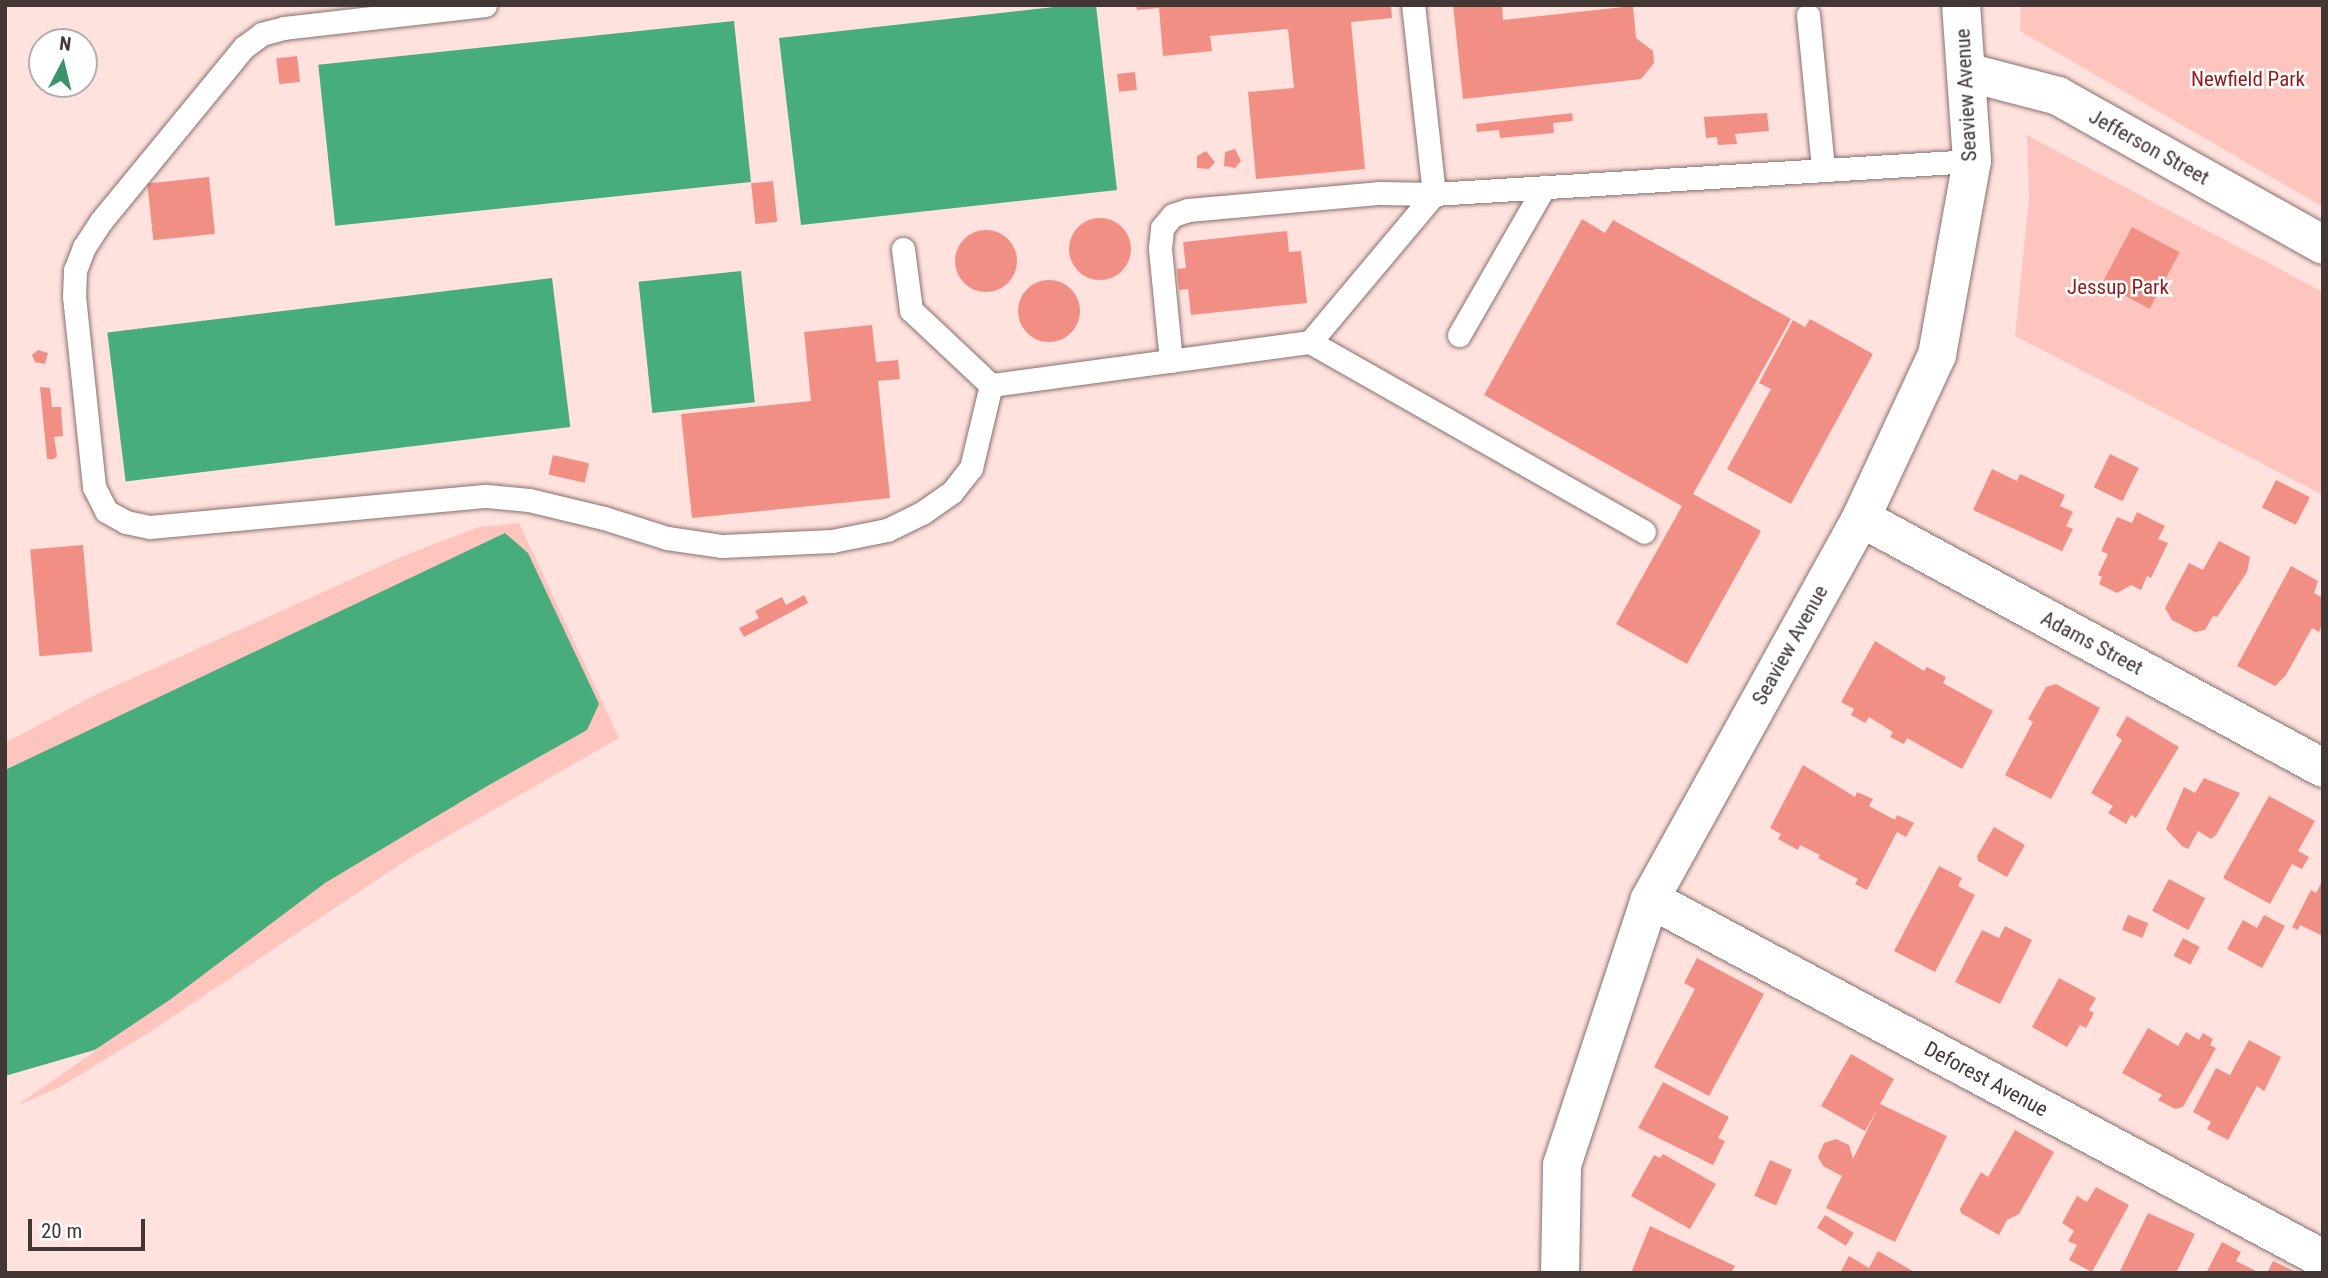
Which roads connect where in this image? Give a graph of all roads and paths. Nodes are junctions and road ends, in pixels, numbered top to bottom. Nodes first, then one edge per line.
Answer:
1 (485, 5) edge
2 (1413, 5) edge
3 (1961, 5) edge
4 (1808, 15) dead end
5 (1966, 72) junction
6 (1972, 161) junction
7 (1823, 168) junction
8 (1544, 187) junction
9 (1434, 194) junction
10 (2323, 245) edge
11 (904, 250) dead end
12 (1459, 335) dead end
13 (1310, 342) junction
14 (1171, 360) junction
15 (991, 385) junction
16 (1861, 518) junction
17 (1644, 532) dead end
18 (2323, 768) edge
19 (1650, 899) junction
20 (2323, 1259) edge
21 (1560, 1273) edge

1 - 15 lane
2 - 9 lane
3 - 5 street, Seaview Avenue
4 - 7 lane
5 - 6 street, Seaview Avenue
5 - 10 street, Jefferson Street
6 - 7 lane
6 - 16 street, Seaview Avenue
7 - 8 lane
8 - 9 lane
8 - 12 lane
9 - 13 lane
9 - 14 lane
11 - 15 lane
13 - 14 lane
13 - 17 lane
14 - 15 lane
16 - 18 street, Adams Street
16 - 19 street, Seaview Avenue
19 - 20 street, Deforest Avenue
19 - 21 street, Seaview Avenue

